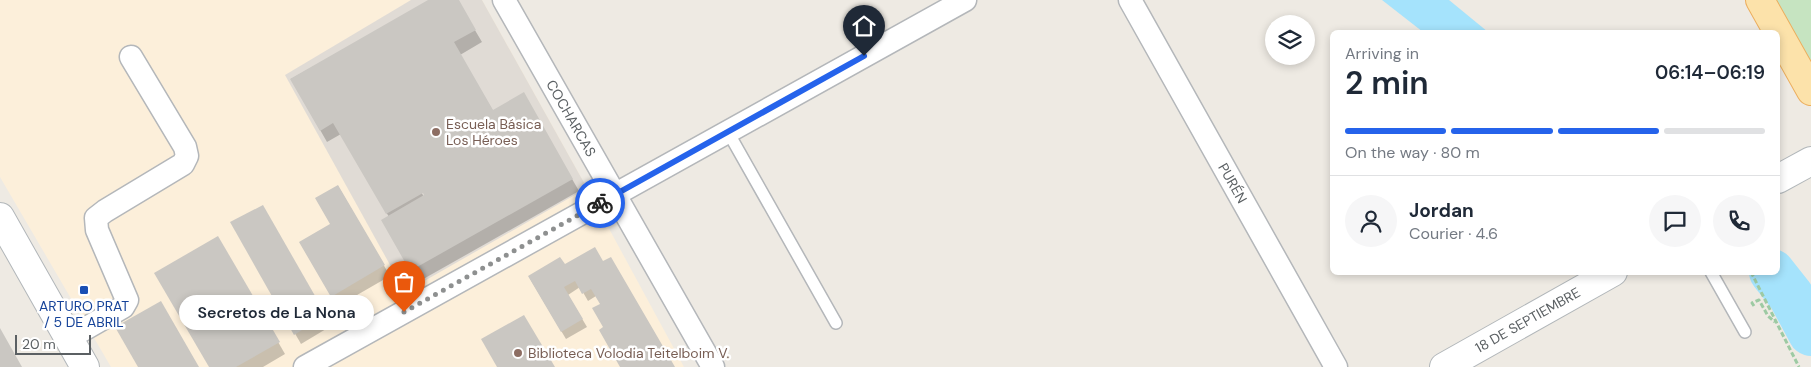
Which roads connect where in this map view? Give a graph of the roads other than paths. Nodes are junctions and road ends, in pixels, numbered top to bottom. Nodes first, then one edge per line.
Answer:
1 (504, 0) edge
2 (965, 0) edge
3 (1130, 0) edge
4 (1760, 0) edge
5 (1777, 30) edge
6 (1780, 36) edge
7 (132, 57) dead end
8 (1811, 91) edge
9 (728, 132) junction
10 (1811, 161) edge
11 (1780, 177) edge
12 (615, 195) junction
13 (0, 217) edge
14 (1608, 275) edge
15 (1713, 275) edge
16 (836, 323) dead end
17 (1745, 332) dead end
18 (69, 338) junction
19 (85, 367) edge
20 (304, 367) edge
21 (713, 367) edge
22 (1336, 367) edge
23 (1444, 367) edge

1 - 12 street, COCHARCAS
2 - 9 street
3 - 22 street, PURÉN
4 - 5 main road
6 - 8 main road
7 - 18 street
9 - 12 street
9 - 16 lane
10 - 11 street
12 - 20 street
12 - 21 street, COCHARCAS
13 - 18 street
14 - 23 street, 18 DE SEPTIEMBRE
15 - 17 lane
18 - 19 street

